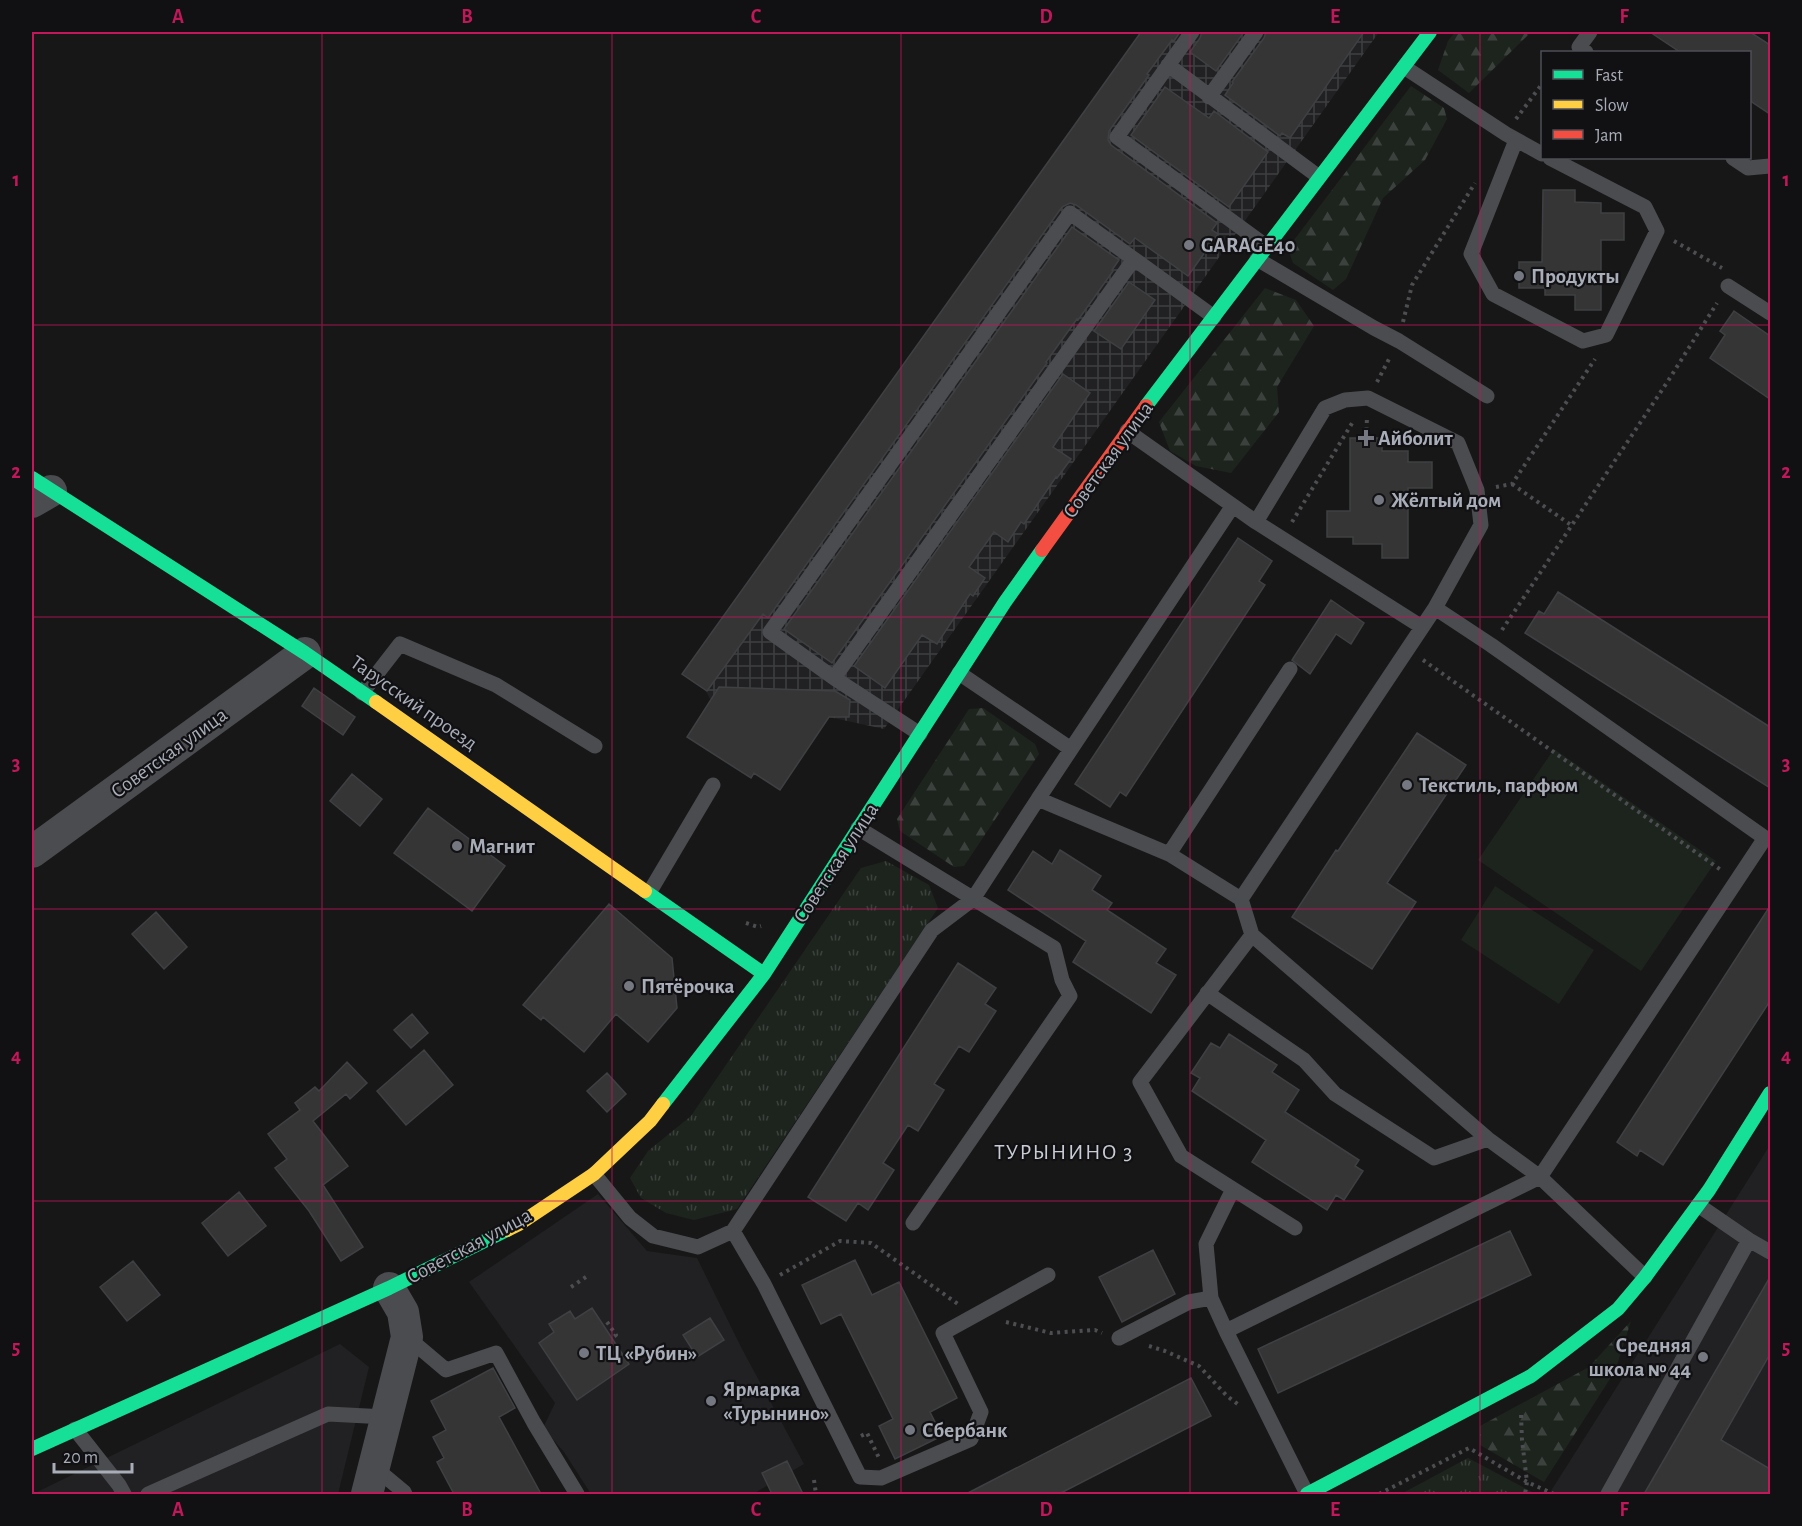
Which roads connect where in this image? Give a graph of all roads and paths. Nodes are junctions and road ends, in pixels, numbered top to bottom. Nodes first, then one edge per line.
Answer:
1 (1192, 32) edge
2 (1256, 32) edge
3 (1430, 32) edge
4 (1590, 32) edge
5 (1585, 51) edge
6 (1168, 65) junction
7 (1404, 67) junction
8 (1541, 86) edge
9 (1209, 97) junction
10 (1511, 137) junction
11 (1541, 153) edge
12 (1552, 159) edge
13 (1734, 159) edge
14 (1770, 166) edge
15 (1480, 174) dead end
16 (1319, 177) junction
17 (1657, 231) junction
18 (1262, 252) junction
19 (1134, 259) junction
20 (1728, 286) junction
21 (1770, 313) edge
22 (1214, 317) junction
23 (1606, 335) junction
24 (1399, 341) junction
25 (1487, 396) dead end
26 (1368, 398) junction
27 (1127, 431) junction
28 (1366, 438) dead end
29 (1512, 484) junction
30 (1477, 490) junction
31 (38, 491) edge
32 (1232, 507) junction
33 (1256, 522) junction
34 (1571, 525) junction
35 (1282, 538) junction
36 (1435, 608) junction
37 (1422, 627) junction
38 (1491, 645) junction
39 (1408, 648) junction
40 (305, 653) junction
41 (1290, 669) dead end
42 (959, 673) junction
43 (834, 678) junction
44 (362, 693) junction
45 (920, 734) junction
46 (595, 746) dead end
47 (1071, 749) junction
48 (713, 785) dead end
49 (1038, 799) junction
50 (858, 828) junction
51 (32, 852) edge
52 (1169, 854) junction
53 (1736, 881) junction
54 (649, 893) junction
55 (973, 899) junction
56 (1241, 899) junction
57 (744, 922) dead end
58 (766, 925) dead end
59 (1252, 935) junction
60 (764, 974) junction
61 (1207, 993) junction
62 (1770, 1093) edge
63 (1488, 1140) junction
64 (594, 1174) junction
65 (1540, 1177) junction
66 (1233, 1189) junction
67 (1698, 1205) junction
68 (913, 1223) dead end
69 (1295, 1228) dead end
70 (733, 1231) junction
71 (1749, 1240) junction
72 (1770, 1252) edge
73 (589, 1275) dead end
74 (1048, 1275) dead end
75 (1645, 1277) junction
76 (764, 1284) junction
77 (571, 1287) dead end
78 (389, 1288) junction
79 (1211, 1298) junction
80 (975, 1316) junction
81 (607, 1322) dead end
82 (1226, 1331) junction
83 (407, 1337) junction
84 (612, 1338) dead end
85 (1119, 1338) junction
86 (1521, 1412) dead end
87 (387, 1418) junction
88 (75, 1429) junction
89 (1276, 1432) junction
90 (32, 1449) edge
91 (814, 1480) dead end
92 (371, 1481) edge
93 (1527, 1482) junction
94 (124, 1494) edge
95 (148, 1494) edge
96 (405, 1494) edge
97 (577, 1494) edge
98 (816, 1494) edge
99 (1307, 1494) edge
100 (1379, 1494) edge
101 (1525, 1494) edge
102 (1554, 1494) edge
103 (1608, 1494) edge

1 - 6 lane
2 - 9 lane
3 - 7 main road, Советская улица
4 - 5 lane
6 - 9 lane
6 - 18 lane
7 - 10 lane
7 - 16 main road, Советская улица
8 - 10 path
9 - 16 lane
10 - 11 lane
10 - 23 lane
12 - 17 lane
13 - 14 lane
15 - 24 path
16 - 18 main road, Советская улица
17 - 20 path
17 - 23 lane
18 - 22 main road, Советская улица
18 - 24 lane
19 - 22 lane
19 - 43 lane
19 - 43 lane
20 - 21 lane
20 - 34 path
22 - 27 main road, Советская улица
23 - 29 path
24 - 25 lane
24 - 26 path
26 - 28 path
26 - 30 lane
26 - 33 lane
26 - 35 path
27 - 32 lane
27 - 42 main road, Советская улица
29 - 30 path
29 - 34 path
30 - 36 lane
31 - 40 main road, Тарусский проезд
32 - 33 lane
32 - 47 lane
33 - 35 lane
34 - 38 path
35 - 37 lane
36 - 37 lane
36 - 38 lane
37 - 39 lane
38 - 53 lane
39 - 53 path
39 - 56 lane
40 - 44 main road, Тарусский проезд
40 - 51 street, Советская улица
41 - 52 lane
42 - 45 main road, Советская улица
42 - 47 lane
43 - 45 lane
44 - 46 lane
44 - 54 main road, Тарусский проезд
45 - 50 main road, Советская улица
47 - 49 lane
48 - 54 lane
49 - 52 lane
49 - 55 lane
50 - 55 lane
50 - 60 main road, Советская улица
52 - 56 lane
53 - 65 lane
54 - 60 main road, Тарусский проезд
55 - 68 lane
55 - 70 lane
56 - 59 lane
57 - 58 path
59 - 61 lane
59 - 63 lane
60 - 64 main road, Советская улица
61 - 63 lane
61 - 66 lane
62 - 67 main road
63 - 65 lane
64 - 70 lane
64 - 78 main road, Советская улица
65 - 75 lane
65 - 82 lane
66 - 69 lane
66 - 79 lane
67 - 71 lane
67 - 75 main road
70 - 76 lane
71 - 72 lane
71 - 103 lane
73 - 77 path
74 - 80 lane
75 - 99 main road
76 - 80 path
76 - 80 lane
78 - 83 street
78 - 88 main road, Советская улица
79 - 82 lane
79 - 85 lane
80 - 85 path
81 - 84 path
82 - 89 lane
83 - 87 street
83 - 97 lane
85 - 89 path
86 - 93 path
87 - 92 street
87 - 95 lane
88 - 90 main road, Советская улица
88 - 94 lane
89 - 99 lane
91 - 98 path
92 - 96 lane
93 - 100 path
93 - 101 path
93 - 102 path

